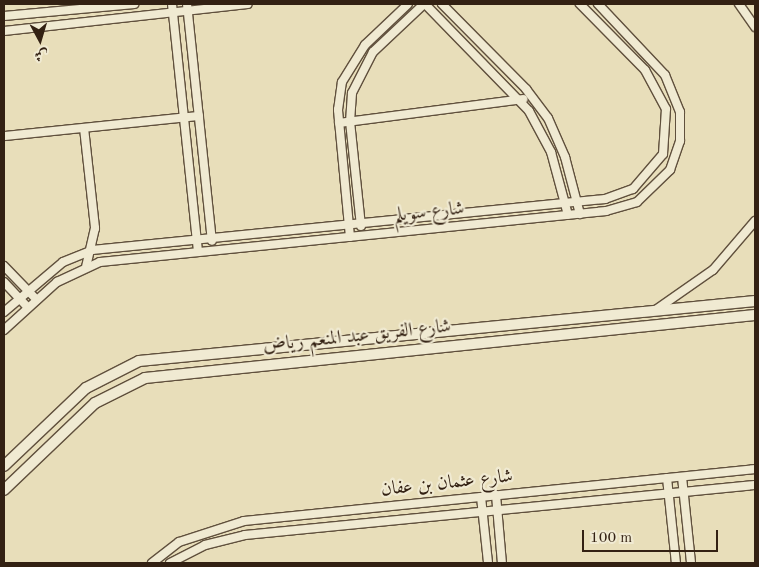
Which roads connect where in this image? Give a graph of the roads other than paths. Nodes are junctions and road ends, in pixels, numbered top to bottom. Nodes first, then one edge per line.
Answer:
1 (134, 4) edge
2 (172, 4) edge
3 (187, 4) edge
4 (248, 4) edge
5 (408, 4) edge
6 (424, 4) edge
7 (442, 4) edge
8 (580, 4) edge
9 (598, 4) edge
10 (739, 4) edge
11 (188, 13) junction
12 (173, 14) junction
13 (4, 16) edge
14 (755, 27) edge
15 (4, 31) edge
16 (532, 95) junction
17 (520, 99) junction
18 (199, 116) junction
19 (184, 118) junction
20 (350, 122) junction
21 (338, 123) junction
22 (84, 128) junction
23 (4, 136) edge
24 (577, 202) junction
25 (565, 203) junction
26 (580, 214) junction
27 (568, 215) junction
28 (755, 221) edge
29 (361, 223) junction
30 (348, 224) junction
31 (362, 236) junction
32 (350, 237) junction
33 (212, 238) junction
34 (197, 240) junction
35 (92, 250) junction
36 (213, 250) junction
37 (198, 252) junction
38 (4, 266) edge
39 (86, 266) junction
40 (4, 282) edge
41 (28, 291) junction
42 (20, 299) junction
43 (37, 300) junction
44 (755, 301) edge
45 (28, 308) junction
46 (4, 312) edge
47 (653, 312) junction
48 (755, 315) edge
49 (4, 330) edge
50 (17, 453) junction
51 (4, 454) edge
52 (4, 466) edge
53 (755, 470) edge
54 (682, 477) junction
55 (667, 478) junction
56 (755, 485) edge
57 (4, 490) edge
58 (684, 492) junction
59 (668, 493) junction
60 (496, 496) junction
61 (481, 497) junction
62 (497, 511) junction
63 (483, 512) junction
64 (152, 563) edge
65 (170, 563) edge
66 (488, 563) edge
67 (502, 563) edge
68 (676, 563) edge
69 (691, 563) edge

1 - 13 street
2 - 12 street
3 - 11 street
4 - 11 street
5 - 21 street
6 - 17 street
6 - 20 street
7 - 16 street
8 - 24 street, شارع سويلم
9 - 26 street, شارع سويلم
10 - 14 street
11 - 12 street
11 - 18 street
12 - 15 street
12 - 19 street
16 - 17 street
16 - 24 street
17 - 20 street
17 - 25 street
18 - 19 street
18 - 33 street
19 - 22 street
19 - 34 street
20 - 21 street
20 - 29 street
21 - 30 street
22 - 23 street
22 - 35 street
24 - 25 street, شارع سويلم
24 - 26 street
25 - 27 street
25 - 29 street, شارع سويلم
26 - 27 street, شارع سويلم
27 - 31 street, شارع سويلم
28 - 47 street
29 - 30 street, شارع سويلم
29 - 31 street
30 - 32 street
30 - 33 street, شارع سويلم
31 - 32 street, شارع سويلم
32 - 36 street, شارع سويلم
33 - 34 street, شارع سويلم
33 - 36 street
34 - 35 street, شارع سويلم
34 - 37 street
35 - 39 street
35 - 41 street, شارع سويلم
36 - 37 street, شارع سويلم
37 - 39 street, شارع سويلم
38 - 41 street
39 - 43 street, شارع سويلم
40 - 42 street
41 - 42 street, شارع سويلم
41 - 43 street
42 - 45 street
42 - 46 street, شارع سويلم
43 - 45 street, شارع سويلم
44 - 47 street, شارع الفريق عبد المنعم رياض
45 - 49 street, شارع سويلم
47 - 50 street, شارع الفريق عبد المنعم رياض
48 - 57 street, شارع الفريق عبد المنعم رياض
50 - 51 street
50 - 52 street, شارع الفريق عبد المنعم رياض
53 - 54 street, شارع عثمان بن عفان
54 - 55 street, شارع عثمان بن عفان
54 - 58 street
55 - 59 street
55 - 60 street, شارع عثمان بن عفان
56 - 58 street, شارع عثمان بن عفان
58 - 59 street, شارع عثمان بن عفان
58 - 69 street
59 - 62 street, شارع عثمان بن عفان
59 - 68 street
60 - 61 street, شارع عثمان بن عفان
60 - 62 street
61 - 63 street
61 - 64 street, شارع عثمان بن عفان
62 - 63 street, شارع عثمان بن عفان
62 - 67 street
63 - 65 street, شارع عثمان بن عفان
63 - 66 street

